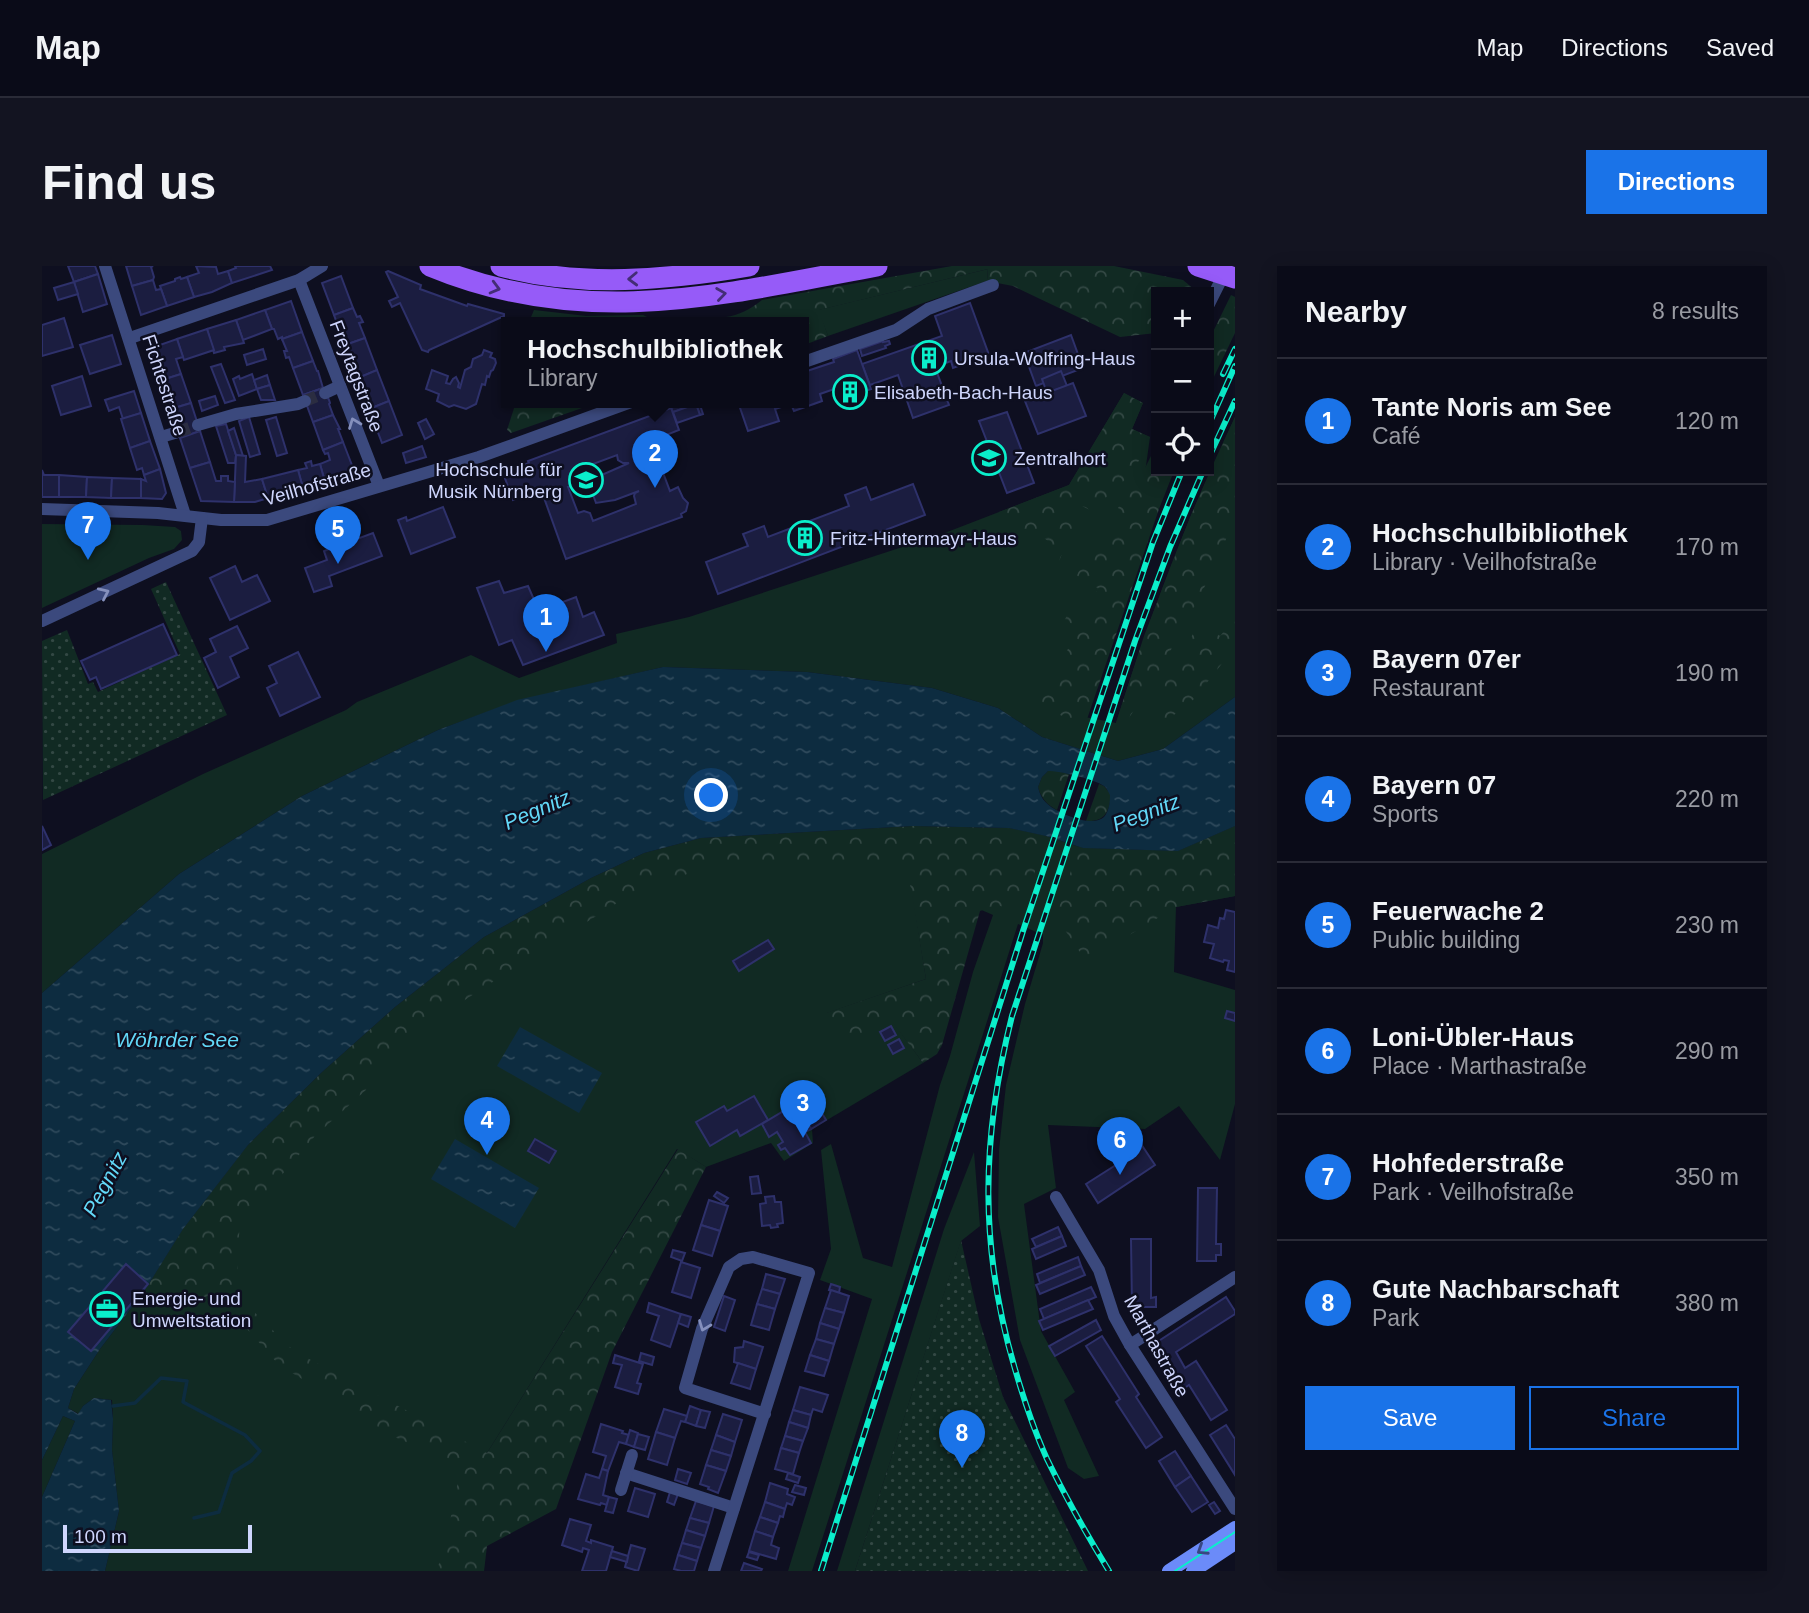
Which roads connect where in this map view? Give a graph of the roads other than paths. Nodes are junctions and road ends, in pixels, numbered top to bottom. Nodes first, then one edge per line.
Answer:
1 (106, 266) edge
2 (322, 266) edge
3 (430, 266) edge
4 (501, 266) edge
5 (749, 266) edge
6 (877, 266) edge
7 (1198, 266) edge
8 (1229, 276) edge
9 (299, 280) junction
10 (993, 285) dead end
11 (1214, 297) edge
12 (130, 338) junction
13 (809, 360) edge
14 (340, 386) junction
15 (325, 393) tunnel mouth
16 (305, 401) tunnel mouth
17 (614, 408) edge
18 (198, 425) tunnel mouth
19 (178, 432) tunnel mouth
20 (161, 437) junction
21 (379, 486) junction
22 (42, 509) edge
23 (186, 515) junction
24 (202, 518) junction
25 (42, 621) edge
26 (1056, 1197) dead end
27 (1235, 1277) edge
28 (1130, 1345) junction
29 (765, 1414) junction
30 (632, 1455) dead end
31 (626, 1473) junction
32 (621, 1490) dead end
33 (734, 1507) junction
34 (1235, 1509) edge
35 (1235, 1528) edge
36 (1235, 1543) edge
37 (714, 1571) edge
38 (1169, 1571) edge
39 (1193, 1571) edge

1 - 12 street, Fichtestraße
2 - 9 street
3 -> 6 main road
5 -> 4 main road
7 - 8 main road
8 - 11 street
9 - 12 street
9 - 14 street, Freytagstraße
10 - 13 street
12 - 20 street, Fichtestraße
14 - 15 street
21 -> 14 street, Freytagstraße
16 - 18 street
17 - 21 street, Veilhofstraße
19 - 20 street
20 - 23 street, Fichtestraße
21 - 24 street, Veilhofstraße
22 - 23 street, Veilhofstraße
23 - 24 street, Veilhofstraße
25 -> 24 street
26 - 28 street, Marthastraße
27 - 28 street
28 - 34 street, Marthastraße
29 -> 29 street
29 - 33 street
30 - 31 street
31 - 32 street
31 - 33 street
33 - 37 street
35 -> 38 main road
36 - 39 main road

